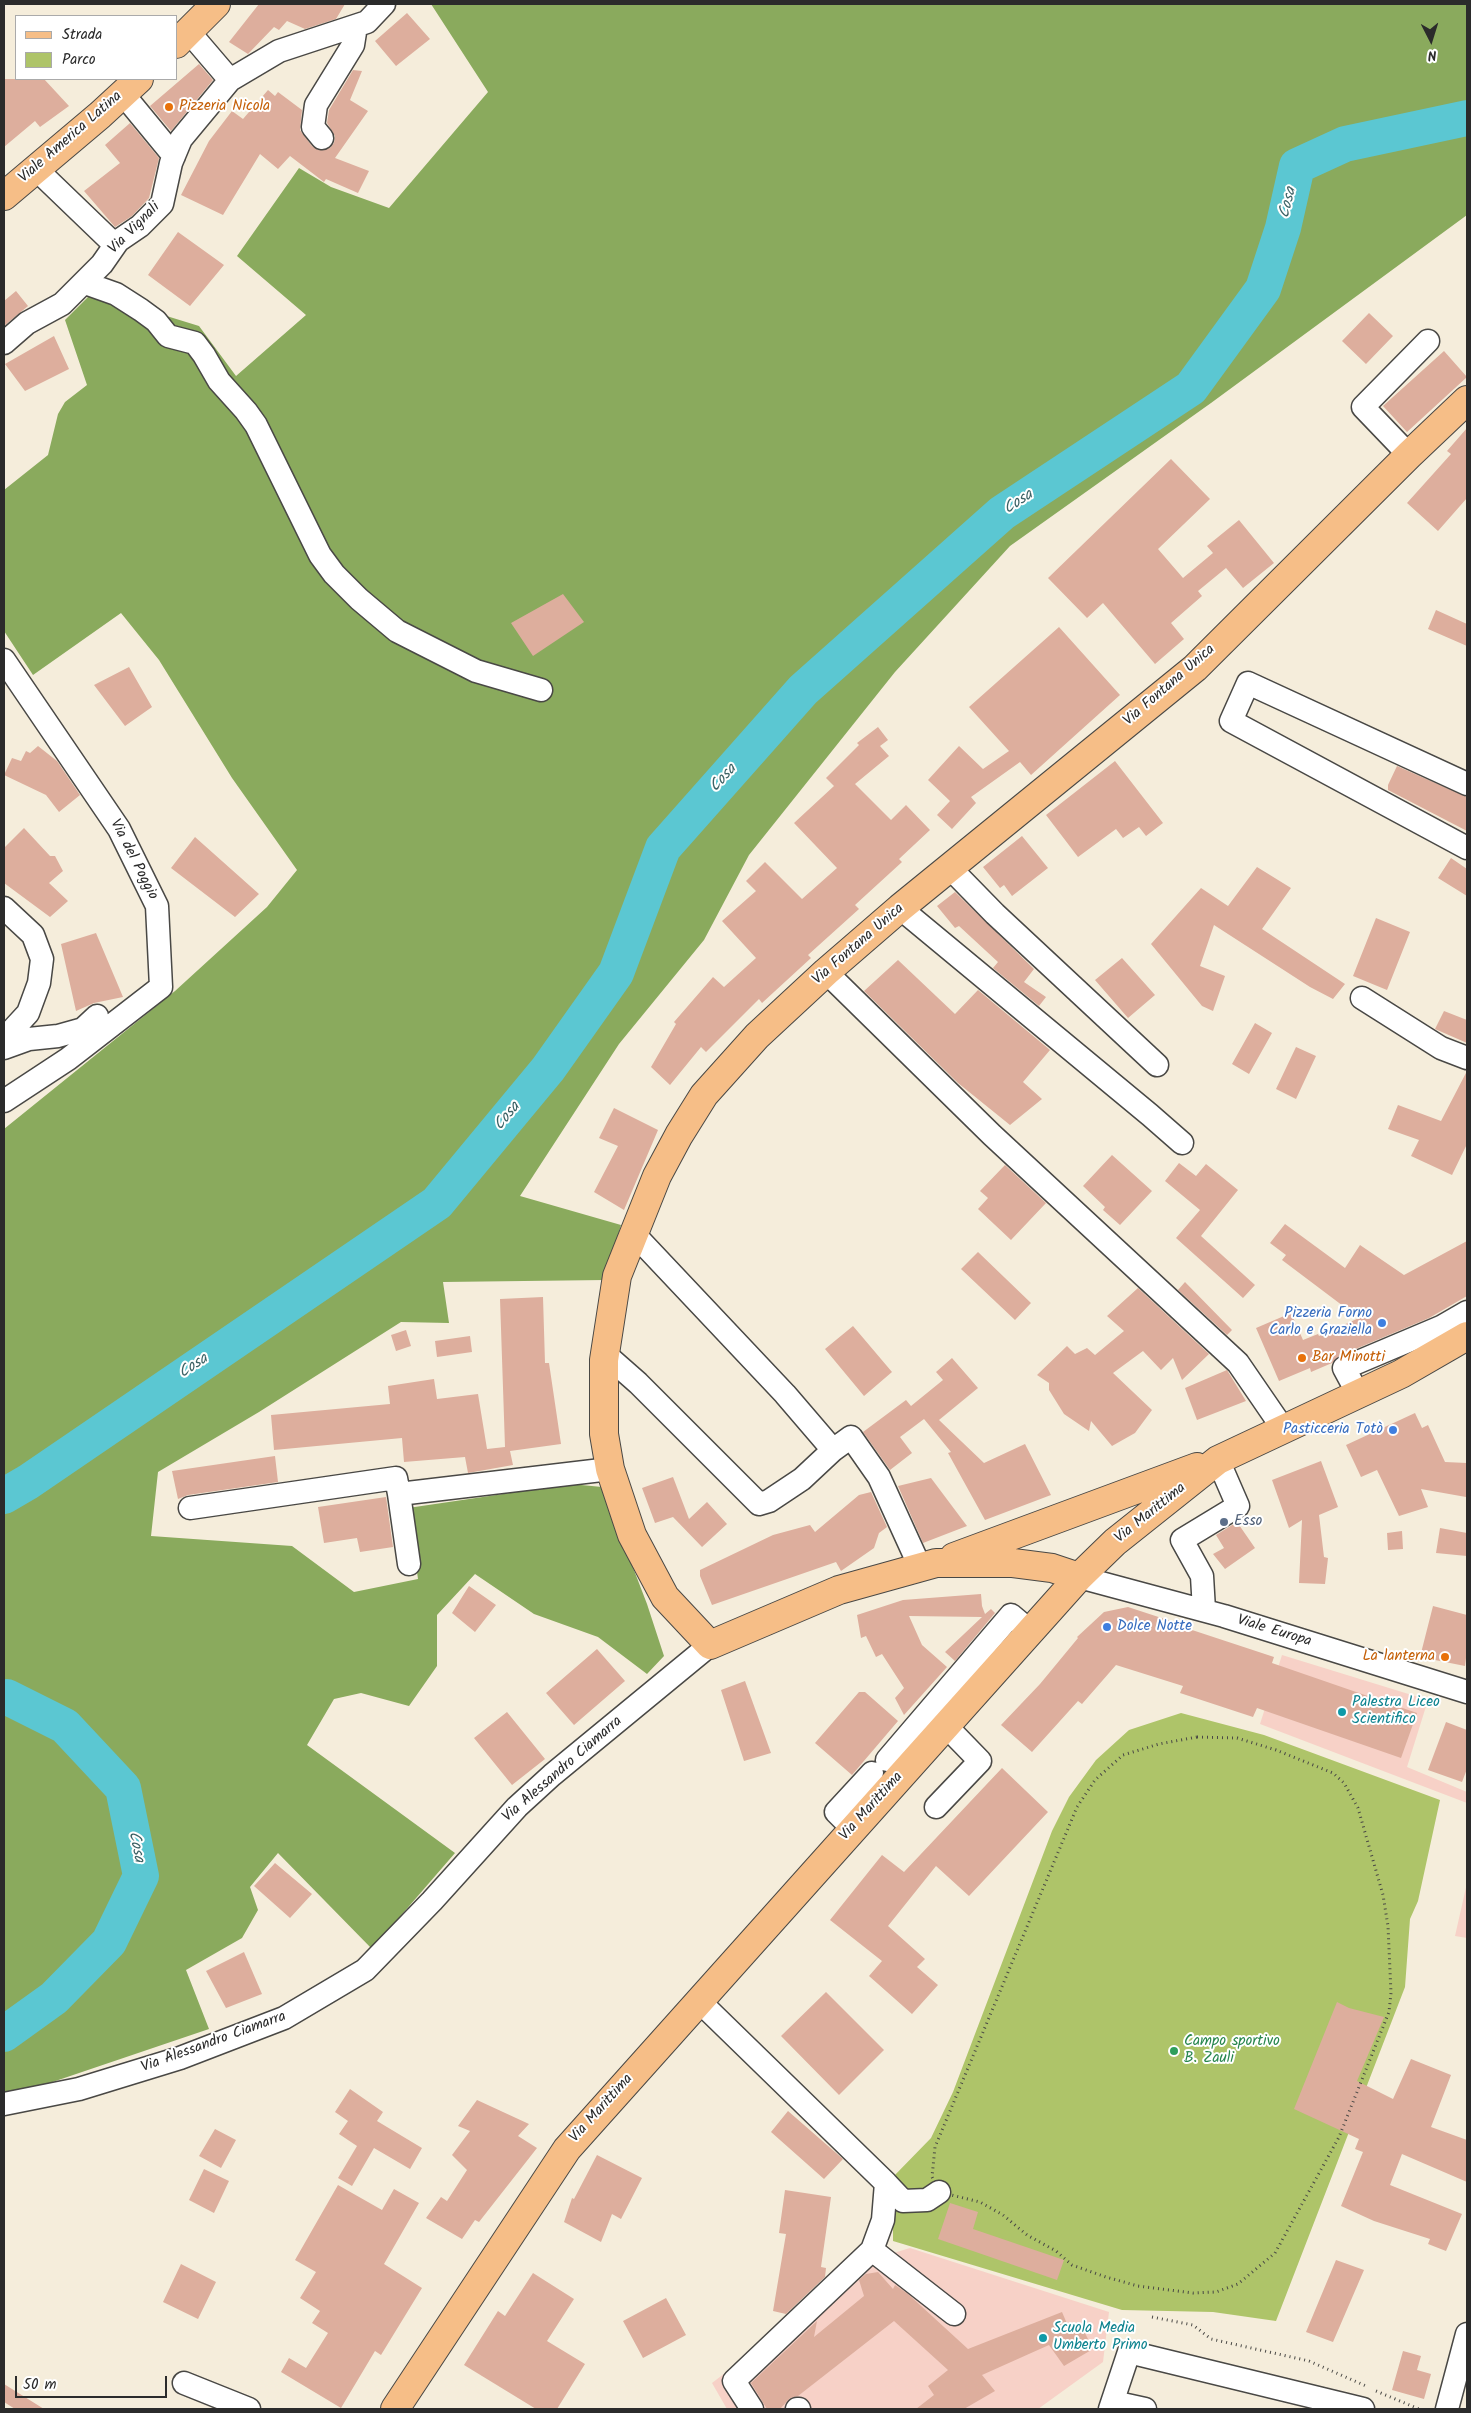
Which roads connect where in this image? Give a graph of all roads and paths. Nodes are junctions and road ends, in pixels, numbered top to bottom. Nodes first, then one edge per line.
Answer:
1 (216, 4) edge
2 (384, 4) edge
3 (356, 26) junction
4 (182, 38) edge
5 (230, 80) junction
6 (131, 86) edge
7 (322, 138) dead end
8 (174, 156) junction
9 (36, 169) junction
10 (4, 196) edge
11 (115, 245) junction
12 (85, 283) junction
13 (1428, 341) dead end
14 (4, 343) edge
15 (1467, 400) edge
16 (1409, 455) junction
17 (4, 660) edge
18 (541, 690) dead end
19 (1467, 784) edge
20 (1467, 848) edge
21 (951, 869) junction
22 (4, 908) edge
23 (900, 908) junction
24 (826, 972) junction
25 (1362, 998) dead end
26 (97, 1016) dead end
27 (4, 1038) edge
28 (4, 1048) edge
29 (1467, 1058) edge
30 (1157, 1065) dead end
31 (4, 1102) edge
32 (1182, 1143) dead end
33 (634, 1234) junction
34 (1467, 1312) edge
35 (1455, 1335) edge
36 (605, 1354) junction
37 (1284, 1430) junction
38 (833, 1450) junction
39 (1218, 1460) junction
40 (610, 1469) junction
41 (399, 1494) junction
42 (190, 1508) dead end
43 (409, 1564) dead end
44 (928, 1565) junction
45 (1079, 1577) junction
46 (1204, 1610) junction
47 (710, 1645) junction
48 (1467, 1692) edge
49 (932, 1729) junction
50 (936, 1807) dead end
51 (853, 1829) junction
52 (699, 2001) junction
53 (4, 2104) edge
54 (886, 2183) junction
55 (939, 2192) junction
56 (872, 2250) junction
57 (954, 2314) dead end
58 (1152, 2316) dead end
59 (1467, 2334) edge
60 (184, 2382) dead end
61 (1112, 2406) edge
62 (249, 2409) edge
63 (395, 2409) edge
64 (752, 2409) edge
65 (1145, 2409) edge
66 (1364, 2409) edge
67 (1419, 2409) edge
68 (1447, 2409) edge

1 - 4 main road
2 - 3 street, Via Vignali
3 - 5 street, Via Vignali
3 - 7 street
4 - 5 street
5 - 8 street, Via Vignali
6 - 8 street
6 - 9 main road, Viale America Latina
8 - 11 street, Via Vignali
9 - 10 main road, Viale America Latina
9 - 11 street
11 - 12 street, Via Vignali
12 - 14 street, Via Vignali
12 - 18 street
13 - 16 street
15 - 16 main road, Via Fontana Unica
16 - 21 main road, Via Fontana Unica
17 - 31 street, Via del Poggio
19 - 20 street
21 - 23 main road, Via Fontana Unica
21 - 30 street
22 - 27 street
23 - 24 main road, Via Fontana Unica
23 - 32 street
24 - 33 main road, Via Fontana Unica
24 - 37 street
25 - 29 street
26 - 28 street
33 - 36 main road, Via Fontana Unica
33 - 38 street
34 - 35 street
35 - 37 main road, Via Marittima
36 - 38 street
36 - 40 main road, Via Fontana Unica
37 - 39 main road, Via Marittima
38 - 44 street
39 - 44 main road
39 - 45 main road, Via Marittima
39 - 46 street
40 - 41 street
40 - 47 main road, Via Fontana Unica
41 - 42 street
41 - 43 street
44 - 45 main road, Via Alessandro Ciamarra
44 - 47 main road, Via Alessandro Ciamarra
45 - 46 street, Viale Europa
45 - 49 main road, Via Marittima
46 - 48 street, Viale Europa
47 - 53 street, Via Alessandro Ciamarra
49 - 50 street
49 - 51 main road, Via Marittima
49 - 51 street
51 - 52 main road, Via Marittima
52 - 54 street
52 - 63 main road, Via Marittima
54 - 55 street
54 - 56 street
55 - 55 path
56 - 57 street
56 - 64 street
58 - 67 path
59 - 68 street
60 - 62 street
61 - 65 street
61 - 66 street

